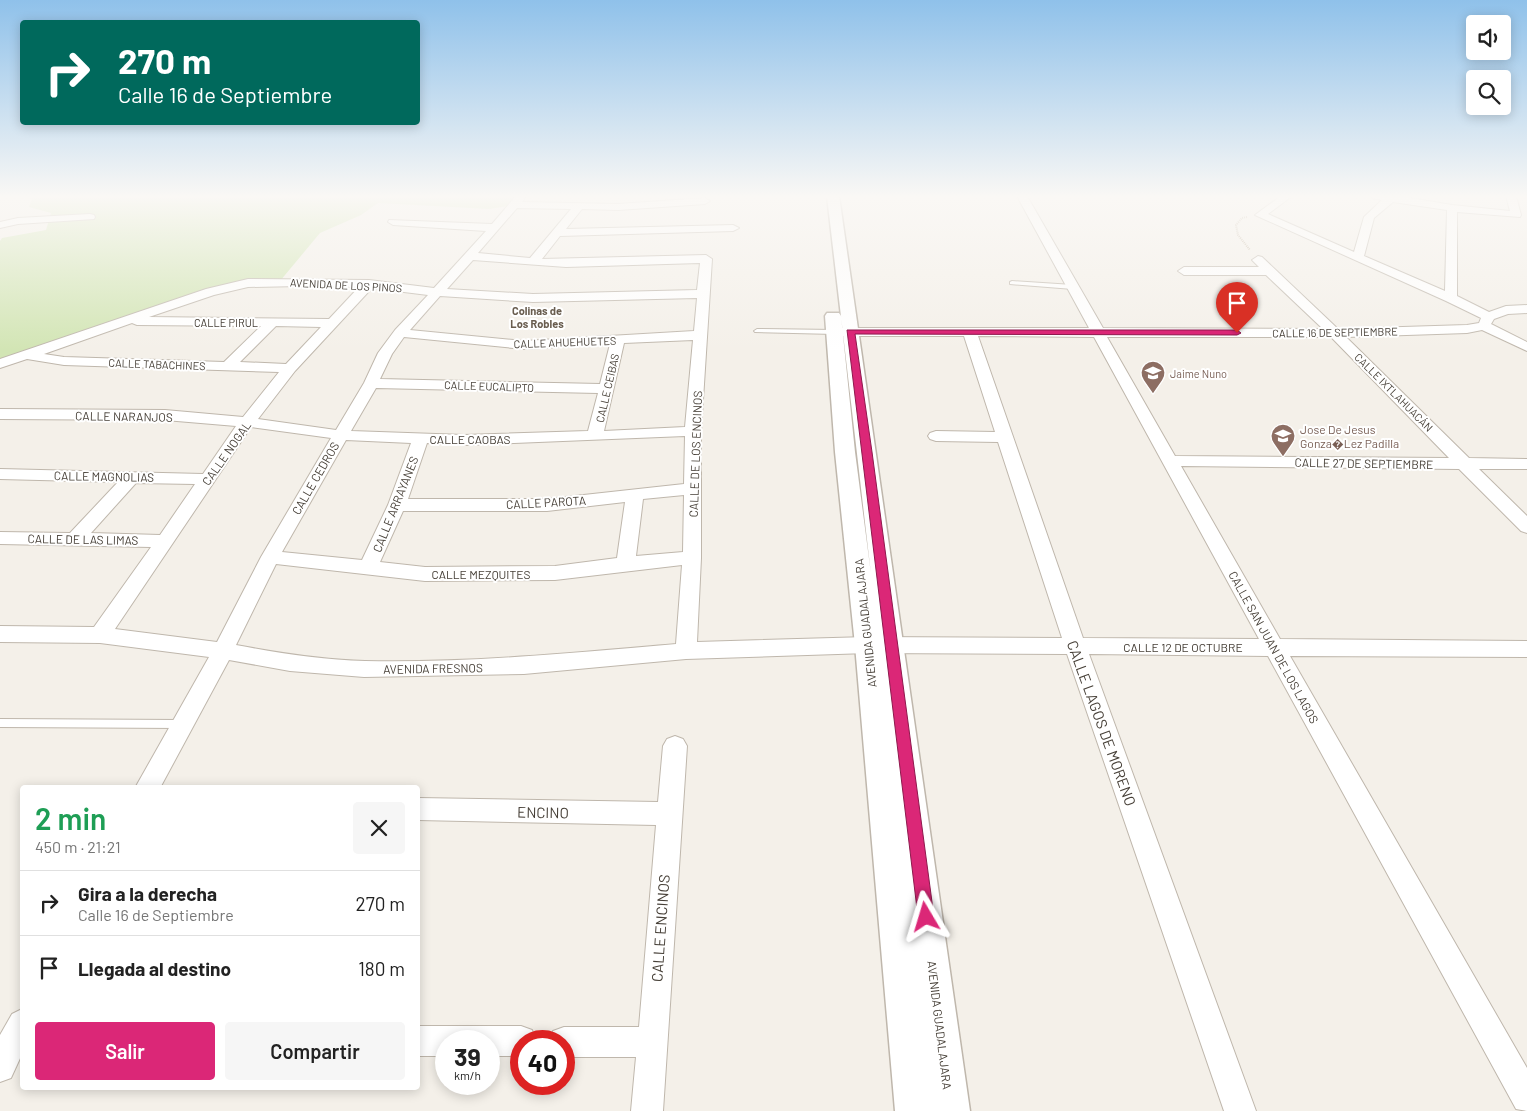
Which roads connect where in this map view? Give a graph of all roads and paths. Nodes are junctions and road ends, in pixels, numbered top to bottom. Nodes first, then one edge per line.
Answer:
1 (476, 248) edge
2 (544, 248) edge
3 (832, 248) edge
4 (1051, 248) edge
5 (1248, 248) edge
6 (1335, 248) edge
7 (1361, 248) edge
8 (1452, 248) edge
9 (468, 256) junction
10 (1358, 258) junction
11 (1258, 260) joint
12 (533, 262) junction
13 (1184, 271) dead end
14 (1270, 271) junction
15 (1012, 283) dead end
16 (369, 284) junction
17 (1073, 286) junction
18 (438, 292) junction
19 (704, 294) junction
20 (1451, 298) junction
21 (1527, 309) edge
22 (122, 321) junction
23 (1486, 321) junction
24 (273, 322) junction
25 (331, 323) junction
26 (757, 331) dead end
27 (843, 332) junction
28 (400, 333) junction
29 (970, 333) junction
30 (1099, 333) junction
31 (1336, 333) junction
32 (701, 336) junction
33 (618, 340) junction
34 (1527, 347) edge
35 (25, 355) junction
36 (0, 364) edge
37 (228, 366) junction
38 (290, 368) junction
39 (371, 383) junction
40 (607, 389) junction
41 (0, 414) edge
42 (247, 422) junction
43 (693, 431) junction
44 (340, 435) junction
45 (595, 436) junction
46 (936, 436) dead end
47 (1005, 437) junction
48 (420, 439) junction
49 (1171, 461) junction
50 (1527, 464) edge
51 (1466, 465) junction
52 (0, 474) edge
53 (132, 477) junction
54 (208, 479) junction
55 (694, 488) junction
56 (635, 495) junction
57 (397, 505) junction
58 (1527, 528) edge
59 (0, 538) edge
60 (76, 538) junction
61 (165, 541) junction
62 (270, 557) junction
63 (692, 558) junction
64 (626, 564) junction
65 (368, 569) junction
66 (0, 634) edge
67 (100, 635) junction
68 (880, 644) junction
69 (1075, 646) junction
70 (1273, 647) junction
71 (1527, 649) edge
72 (223, 651) junction
73 (686, 652) junction
74 (0, 723) edge
75 (181, 724) junction
76 (675, 746) dead end
77 (149, 785) edge
78 (420, 809) edge
79 (668, 814) junction
80 (20, 1028) edge
81 (420, 1041) edge
82 (510, 1041) edge
83 (575, 1042) edge
84 (652, 1042) junction
85 (0, 1066) edge
86 (1527, 1098) edge
87 (647, 1111) edge
88 (914, 1111) edge
89 (951, 1111) edge
90 (1240, 1111) edge

1 - 9 street, CALLE CEDROS
2 - 12 street
3 - 27 street, AVENIDA GUADALAJARA
4 - 17 street, CALLE SAN JUAN DE LOS LAGOS
5 - 11 path
6 - 10 street
7 - 10 street
8 - 20 street
9 - 12 street
9 - 18 street, CALLE CEDROS
10 - 20 street
11 - 14 street, CALLE IXTLAHUACÁN
12 - 19 street, CALLE DE LOS ENCINOS
13 - 14 street
14 - 31 street, CALLE IXTLAHUACÁN
15 - 17 lane
16 - 18 street, AVENIDA DE LOS PINOS
16 - 22 street, AVENIDA DE LOS PINOS
16 - 25 street, CALLE NOGAL
17 - 30 street, CALLE SAN JUAN DE LOS LAGOS
18 - 19 street, AVENIDA DE LOS PINOS
18 - 28 street, CALLE CEDROS
19 - 32 street, CALLE DE LOS ENCINOS
20 - 23 street
21 - 23 street, CALLE 16 DE SEPTIEMBRE
22 - 24 street, CALLE PIRUL
22 - 35 street, AVENIDA DE LOS PINOS
23 - 31 street, CALLE 16 DE SEPTIEMBRE
23 - 34 street
24 - 25 street, CALLE PIRUL
24 - 37 street
25 - 38 street, CALLE NOGAL
26 - 27 lane
27 - 29 street, CALLE 16 DE SEPTIEMBRE
27 - 68 street, AVENIDA GUADALAJARA
28 - 33 street, CALLE AHUEHUETES
28 - 39 street, CALLE CEDROS
29 - 30 street, CALLE 16 DE SEPTIEMBRE
29 - 47 street, CALLE LAGOS DE MORENO
30 - 31 street, CALLE 16 DE SEPTIEMBRE
30 - 49 street, CALLE SAN JUAN DE LOS LAGOS
31 - 51 street, CALLE IXTLAHUACÁN
32 - 33 street, CALLE AHUEHUETES
32 - 43 street, CALLE DE LOS ENCINOS
33 - 40 street, CALLE CEIBAS
35 - 36 street, AVENIDA DE LOS PINOS
35 - 37 street, CALLE TABACHINES
37 - 38 street, CALLE TABACHINES
38 - 42 street, CALLE NOGAL
39 - 40 street, CALLE EUCALIPTO
39 - 44 street, CALLE CEDROS
40 - 45 street, CALLE CEIBAS
41 - 42 street, CALLE NARANJOS
42 - 44 street, CALLE CAOBAS
42 - 54 street, CALLE NOGAL
43 - 45 street, CALLE CAOBAS
43 - 55 street, CALLE DE LOS ENCINOS
44 - 48 street, CALLE CAOBAS
44 - 62 street, CALLE CEDROS
45 - 48 street, CALLE CAOBAS
46 - 47 street
47 - 69 street, CALLE LAGOS DE MORENO
48 - 57 street, CALLE ARRAYANES
49 - 51 street, CALLE 27 DE SEPTIEMBRE
49 - 70 street, CALLE SAN JUAN DE LOS LAGOS
50 - 51 street, CALLE 27 DE SEPTIEMBRE
51 - 58 street, CALLE IXTLAHUACÁN
52 - 53 street, CALLE MAGNOLIAS
53 - 54 street, CALLE MAGNOLIAS
53 - 60 street
54 - 61 street, CALLE NOGAL
55 - 56 street, CALLE PAROTA
55 - 63 street, CALLE DE LOS ENCINOS
56 - 57 street, CALLE PAROTA
56 - 64 street
57 - 65 street, CALLE ARRAYANES
59 - 60 street, CALLE DE LAS LIMAS
60 - 61 street, CALLE DE LAS LIMAS
61 - 67 street, CALLE NOGAL
62 - 65 street, CALLE MEZQUITES
62 - 72 street, CALLE CEDROS
63 - 64 street, CALLE MEZQUITES
63 - 73 street, CALLE DE LOS ENCINOS
64 - 65 street, CALLE MEZQUITES
66 - 67 street, AVENIDA FRESNOS
67 - 72 street, AVENIDA FRESNOS
68 - 69 street, CALLE 12 DE OCTUBRE
68 - 73 street, AVENIDA FRESNOS
68 - 88 street, AVENIDA GUADALAJARA
68 - 89 street, AVENIDA GUADALAJARA
69 - 70 street, CALLE 12 DE OCTUBRE
69 - 90 street, CALLE LAGOS DE MORENO
70 - 71 street, CALLE 12 DE OCTUBRE
70 - 86 street, CALLE SAN JUAN DE LOS LAGOS
72 - 73 street, AVENIDA FRESNOS
72 - 75 street, CALLE CEDROS
74 - 75 lane
75 - 77 street, CALLE CEDROS
76 - 79 street, CALLE ENCINOS
78 - 79 street, ENCINO
79 - 84 street, CALLE ENCINOS
80 - 85 street
81 - 82 street
83 - 84 street
84 - 87 street, CALLE ENCINOS

